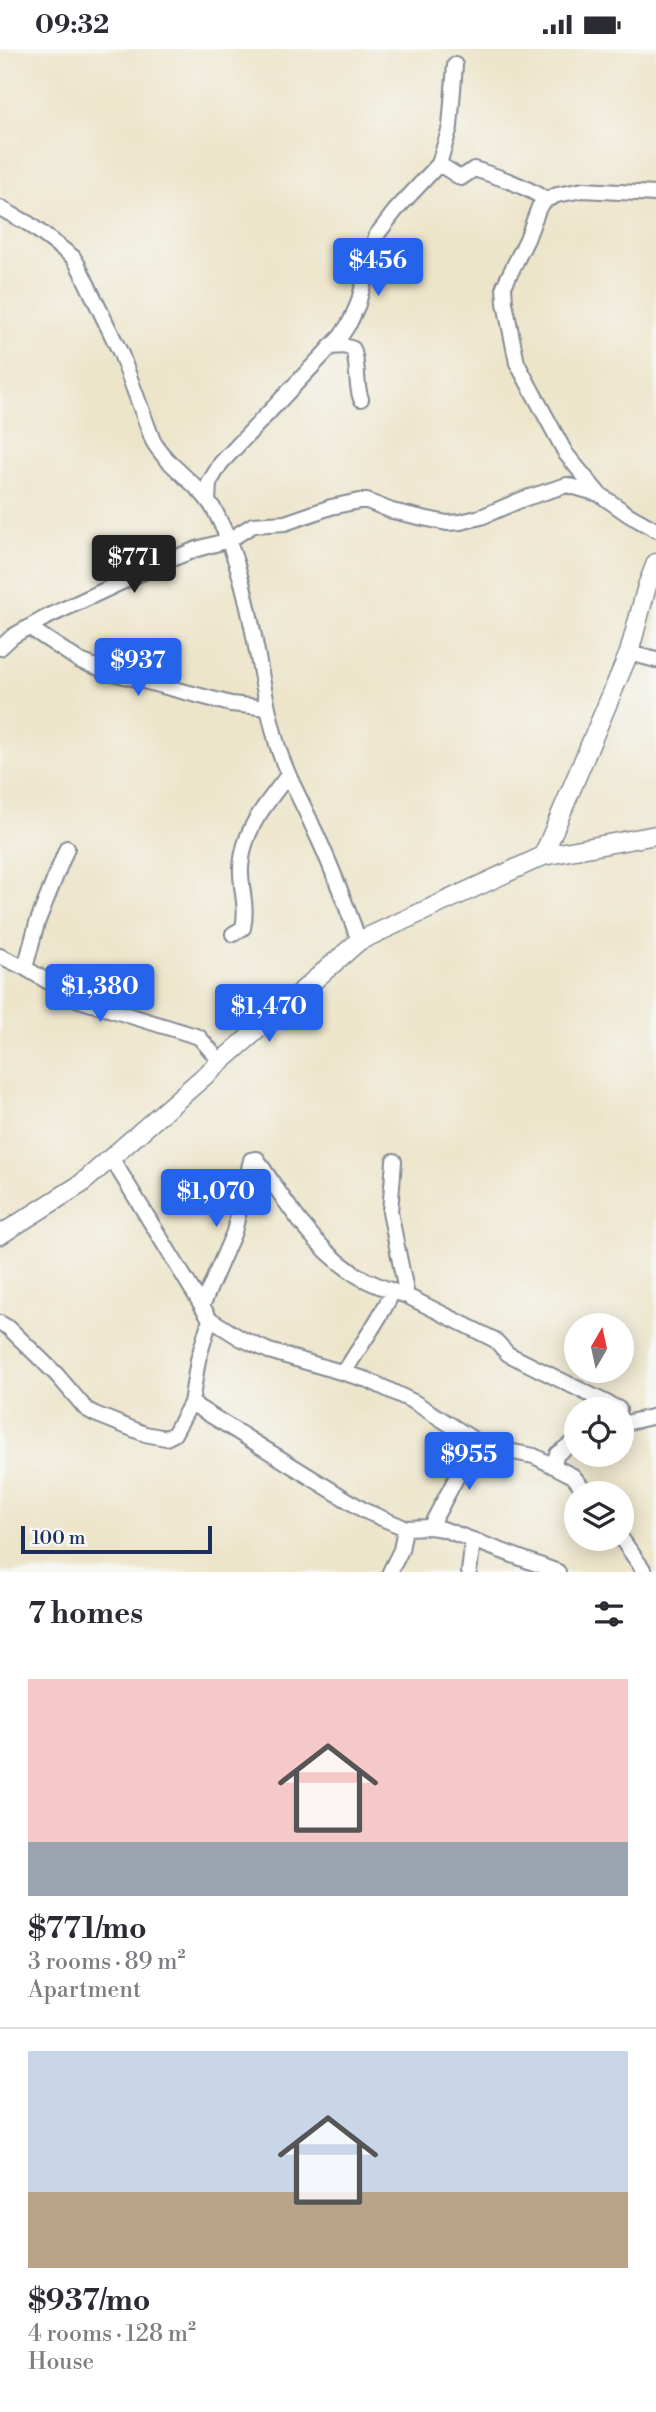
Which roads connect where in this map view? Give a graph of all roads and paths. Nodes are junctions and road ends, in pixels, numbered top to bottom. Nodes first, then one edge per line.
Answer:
1 (455, 65) dead end
2 (439, 164) junction
3 (656, 194) edge
4 (546, 200) junction
5 (0, 208) edge
6 (330, 347) junction
7 (361, 399) dead end
8 (599, 494) junction
9 (208, 501) junction
10 (656, 530) edge
11 (229, 540) junction
12 (656, 563) edge
13 (30, 628) junction
14 (0, 648) edge
15 (629, 653) junction
16 (656, 660) edge
17 (268, 708) junction
18 (288, 775) junction
19 (656, 835) edge
20 (67, 848) dead end
21 (543, 856) junction
22 (233, 934) dead end
23 (359, 941) junction
24 (0, 956) edge
25 (25, 968) junction
26 (220, 1061) junction
27 (112, 1159) junction
28 (394, 1161) dead end
29 (0, 1235) edge
30 (400, 1293) junction
31 (201, 1306) junction
32 (210, 1319) junction
33 (0, 1323) edge
34 (344, 1373) junction
35 (596, 1397) edge
36 (191, 1403) junction
37 (634, 1416) edge
38 (656, 1416) edge
39 (639, 1419) junction
40 (634, 1420) edge
41 (476, 1441) junction
42 (564, 1449) edge
43 (553, 1465) junction
44 (577, 1481) edge
45 (430, 1527) junction
46 (405, 1528) junction
47 (473, 1540) junction
48 (630, 1551) edge
49 (390, 1572) edge
50 (469, 1572) edge
51 (558, 1572) edge
52 (645, 1572) edge

1 - 2 street
2 - 4 street
2 - 6 street
3 - 4 street
4 - 8 street
5 - 9 street
6 - 7 street
6 - 9 street
8 - 10 street
8 - 11 street
9 - 11 street
11 - 13 street
11 - 17 street
12 - 15 street
13 - 14 street
13 - 17 street
15 - 16 street
15 - 21 street
17 - 18 street
18 - 22 street
18 - 23 street
19 - 21 street
20 - 25 street
21 - 23 street
23 - 26 street
24 - 25 street
25 - 26 street
26 - 27 street
27 - 29 street
27 - 31 street
28 - 30 street
30 - 31 street
30 - 34 street
30 - 35 street
31 - 32 street
32 - 34 street
32 - 36 street
33 - 36 street
34 - 41 street
36 - 46 street
37 - 39 street
38 - 39 street
39 - 40 street
41 - 43 street
41 - 45 street
42 - 43 street
43 - 44 street
45 - 46 street
45 - 47 street
46 - 49 street
47 - 50 street
47 - 51 street
48 - 52 street

